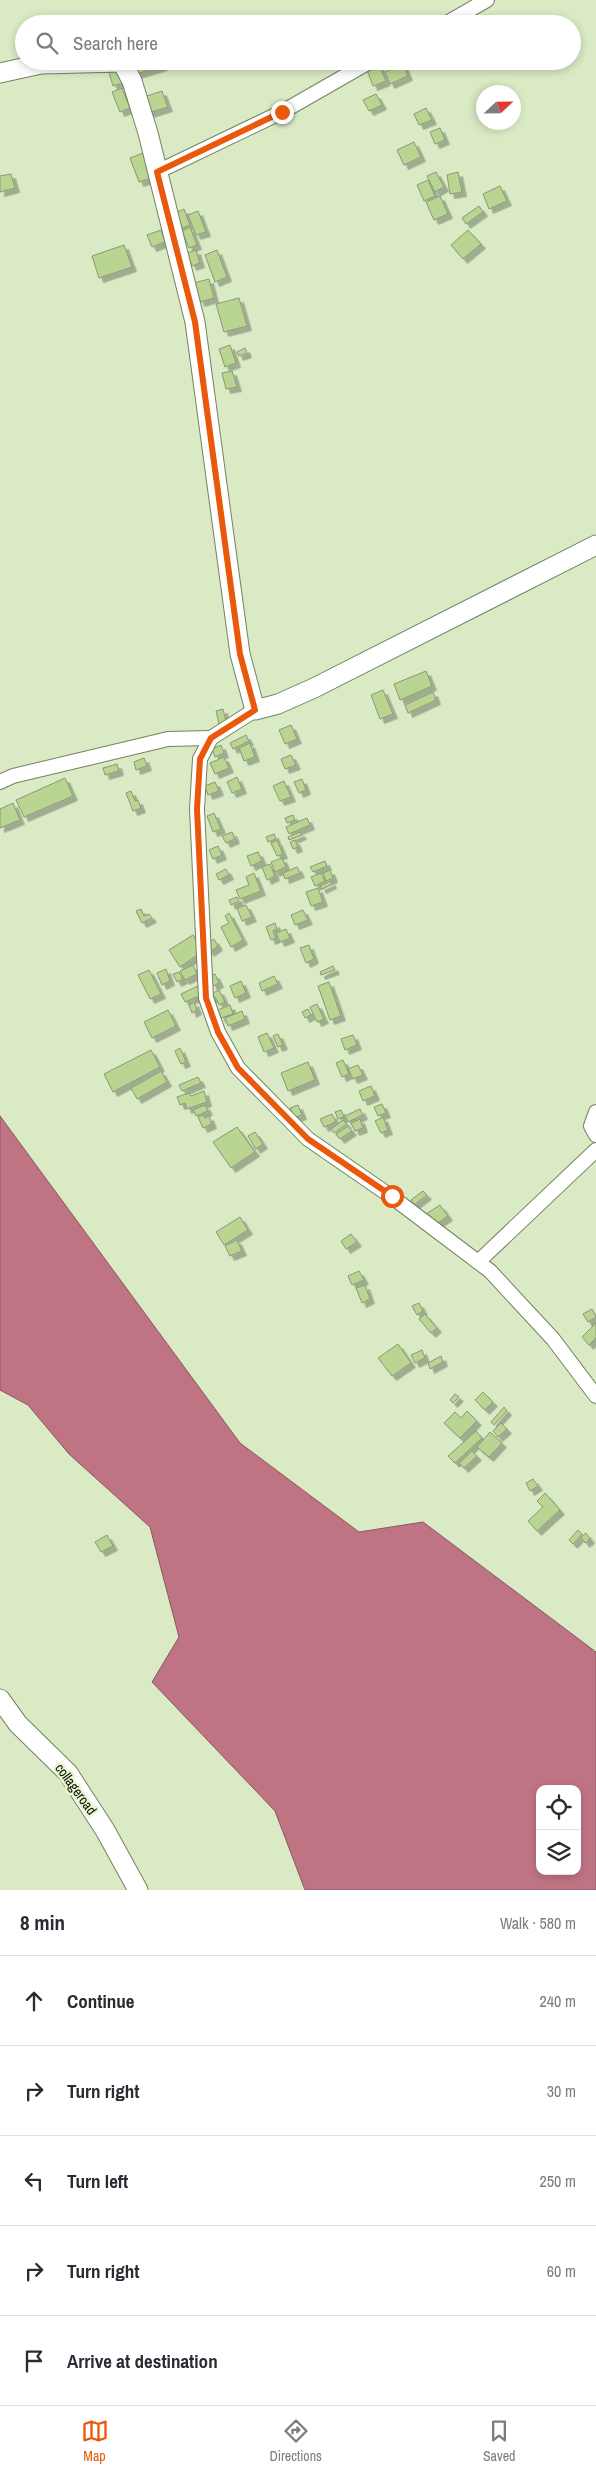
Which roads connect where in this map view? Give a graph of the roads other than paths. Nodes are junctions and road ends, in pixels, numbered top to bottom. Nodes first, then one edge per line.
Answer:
1 (487, 0) edge
2 (461, 15) edge
3 (15, 70) edge
4 (126, 70) edge
5 (355, 70) edge
6 (0, 73) edge
7 (157, 172) junction
8 (596, 545) edge
9 (255, 710) junction
10 (211, 738) junction
11 (0, 782) edge
12 (596, 1112) edge
13 (596, 1135) edge
14 (596, 1150) edge
15 (478, 1262) junction
16 (596, 1396) edge
17 (0, 1699) edge
18 (138, 1890) edge

1 - 2 street
3 - 6 main road
4 - 7 main road
5 - 7 street
7 - 9 main road
8 - 9 main road
9 - 10 street
10 - 11 street
10 - 15 street
12 - 13 street
14 - 15 street
15 - 16 street
17 - 18 main road, collageroad

